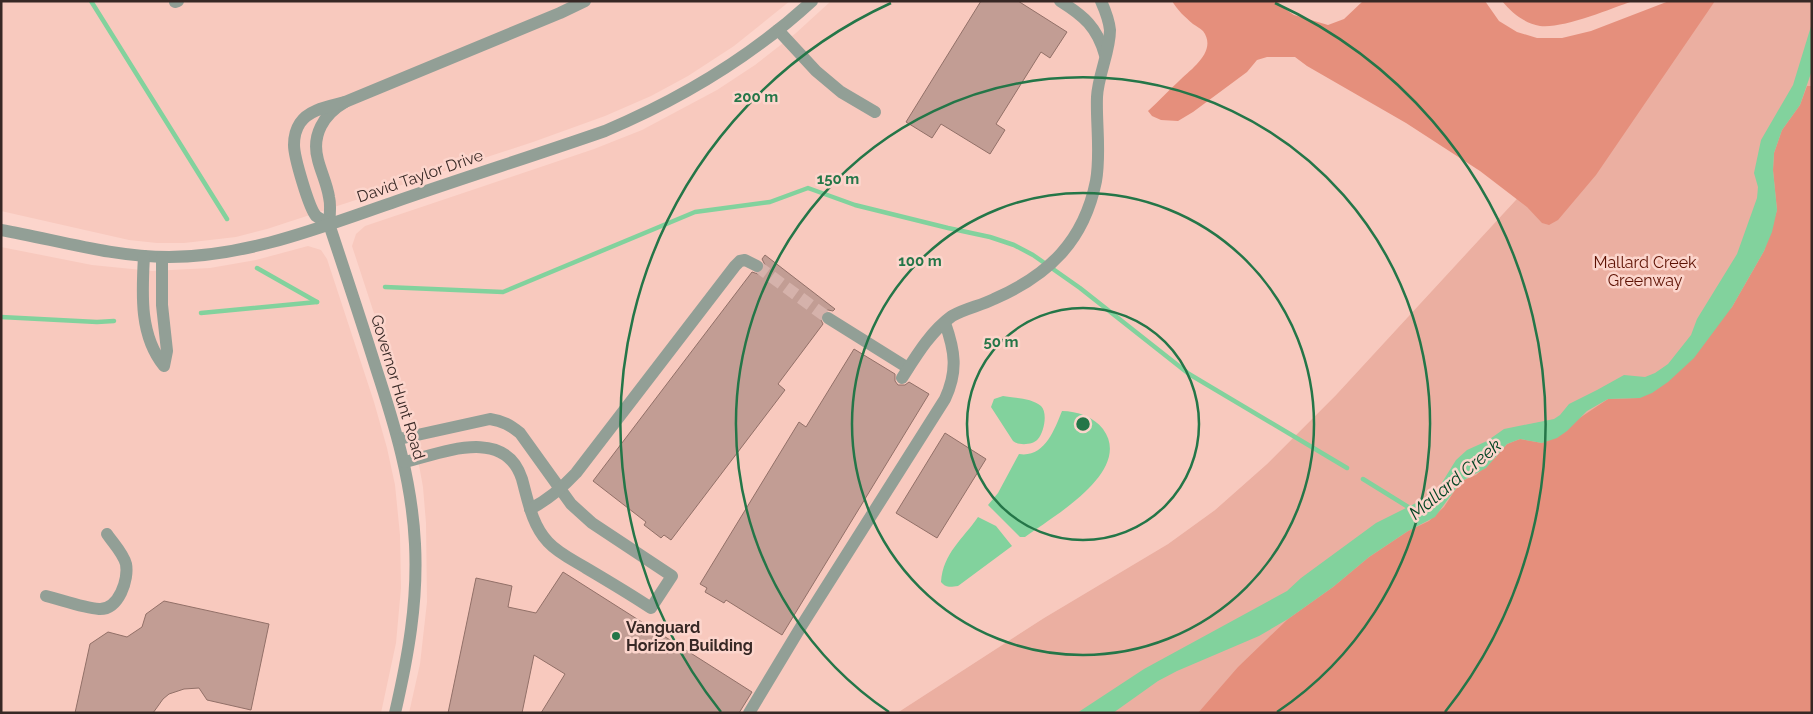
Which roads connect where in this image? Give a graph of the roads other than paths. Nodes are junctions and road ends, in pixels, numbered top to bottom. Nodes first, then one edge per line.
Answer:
1 (585, 1) edge
2 (812, 1) edge
3 (1060, 1) edge
4 (1101, 1) edge
5 (778, 30) junction
6 (1105, 55) junction
7 (345, 102) junction
8 (875, 112) dead end
9 (1, 221) edge
10 (329, 224) junction
11 (1, 230) edge
12 (45, 238) junction
13 (144, 256) junction
14 (162, 257) junction
15 (757, 266) tunnel mouth
16 (828, 318) tunnel mouth
17 (945, 323) junction
18 (399, 439) junction
19 (528, 446) junction
20 (511, 460) junction
21 (405, 462) junction
22 (560, 489) junction
23 (530, 509) junction
24 (107, 534) dead end
25 (46, 596) dead end
26 (395, 713) edge
27 (749, 713) edge

1 - 7 street
2 - 5 street, David Taylor Drive
3 - 6 street
4 - 6 street
5 - 8 street
5 - 10 street, David Taylor Drive
6 - 17 street
7 - 10 street
7 - 10 street
9 - 12 street
10 - 14 street, David Taylor Drive
10 - 18 street, Governor Hunt Road
11 - 12 street, David Taylor Drive
12 - 13 street, David Taylor Drive
13 - 14 street, David Taylor Drive
13 - 14 street
15 - 22 street
16 - 17 street
17 - 27 street
18 - 19 street
18 - 21 street, Governor Hunt Road
19 - 20 street
19 - 22 street
20 - 21 street
20 - 23 street
21 - 26 street, Governor Hunt Road
22 - 23 street
22 - 23 street
24 - 25 street

